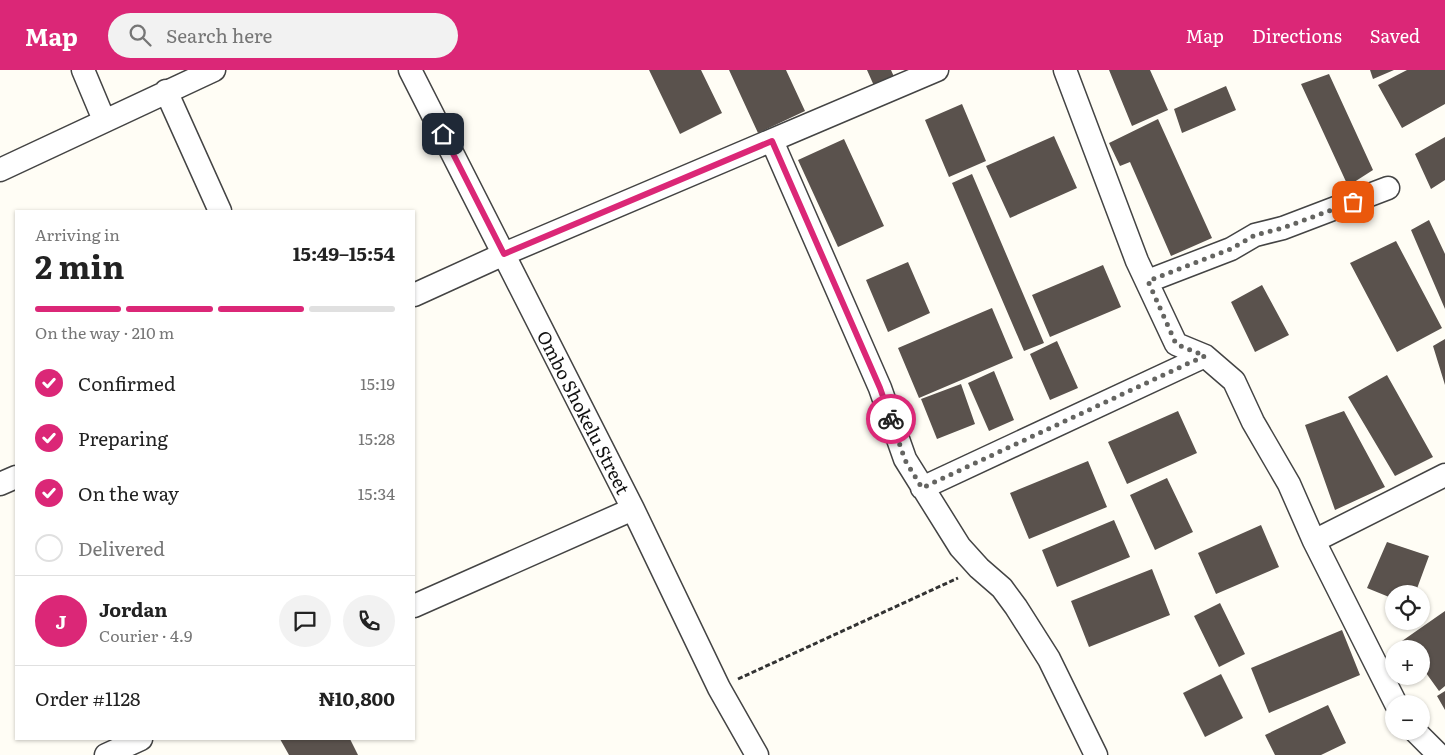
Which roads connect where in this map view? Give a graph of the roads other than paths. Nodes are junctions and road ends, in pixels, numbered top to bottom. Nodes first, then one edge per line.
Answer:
1 (84, 70) edge
2 (214, 70) edge
3 (410, 70) edge
4 (937, 70) edge
5 (1065, 70) edge
6 (166, 92) junction
7 (104, 120) junction
8 (772, 141) junction
9 (0, 170) edge
10 (1388, 188) dead end
11 (220, 210) edge
12 (504, 254) junction
13 (1148, 281) junction
14 (415, 295) edge
15 (1205, 356) junction
16 (1445, 475) edge
17 (15, 476) edge
18 (0, 484) edge
19 (922, 488) junction
20 (633, 509) junction
21 (1314, 541) junction
22 (415, 606) edge
23 (1391, 695) edge
24 (1424, 740) edge
25 (756, 755) edge
26 (1096, 755) edge
27 (1439, 755) edge

1 - 7 street
2 - 6 street
3 - 12 street, Ombo Shokelu Street
4 - 8 street
5 - 13 street
6 - 7 street
6 - 11 street
7 - 9 street
8 - 12 street
8 - 19 street
10 - 13 street
12 - 14 street
12 - 20 street, Ombo Shokelu Street
13 - 15 street
15 - 19 street
15 - 21 street
16 - 21 street
17 - 18 street
19 - 26 street
20 - 22 street
20 - 25 street, Ombo Shokelu Street
21 - 23 street
24 - 27 street

